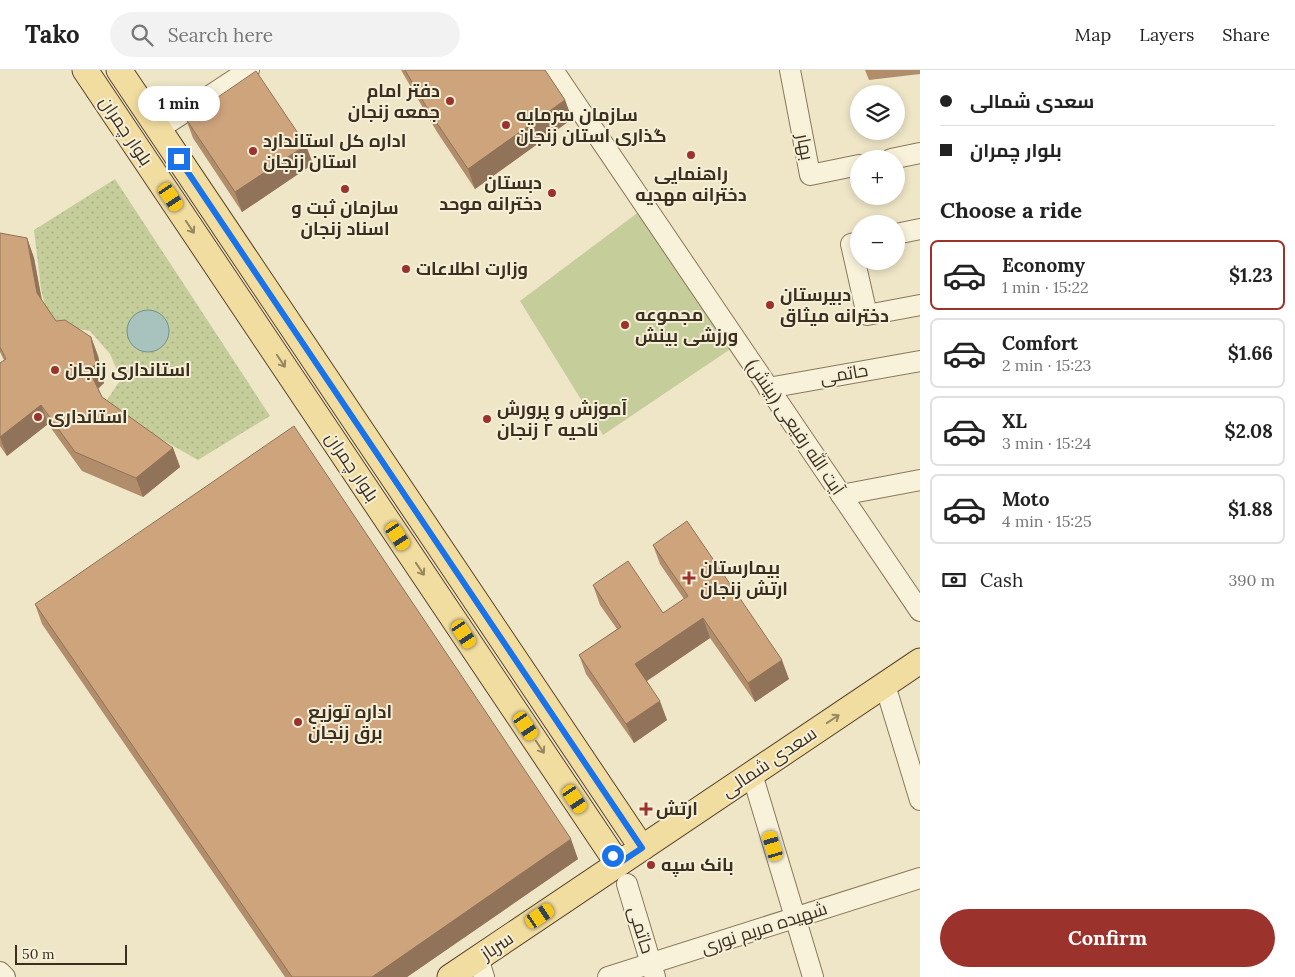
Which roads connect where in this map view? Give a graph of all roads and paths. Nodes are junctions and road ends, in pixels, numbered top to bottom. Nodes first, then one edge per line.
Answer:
1 (85, 70) edge
2 (119, 70) edge
3 (249, 70) edge
4 (553, 70) edge
5 (790, 70) edge
6 (159, 130) junction
7 (920, 153) edge
8 (905, 156) edge
9 (850, 167) edge
10 (920, 229) edge
11 (905, 232) edge
12 (860, 270) edge
13 (920, 305) edge
14 (920, 361) edge
15 (768, 388) junction
16 (344, 406) junction
17 (321, 421) junction
18 (920, 480) edge
19 (841, 495) junction
20 (920, 611) edge
21 (920, 661) edge
22 (884, 684) junction
23 (752, 774) junction
24 (920, 800) edge
25 (611, 804) junction
26 (584, 813) junction
27 (642, 848) junction
28 (622, 874) junction
29 (920, 878) edge
30 (795, 918) junction
31 (481, 968) edge
32 (653, 971) edge
33 (0, 972) edge
34 (5, 977) edge
35 (450, 977) edge
36 (608, 977) edge
37 (813, 977) edge

1 -> 17 main road, بلوار چمران
2 - 6 main road, بلوار چمران
3 - 6 street
4 - 15 street, آیت الله رفیعی (بینش)
5 - 9 street, بهار
6 - 16 main road, بلوار چمران
7 - 8 street
10 - 11 street
12 - 13 street
14 - 15 street, حاتمی
15 - 19 street, آیت الله رفیعی (بینش)
16 - 17 main road
16 - 25 main road, بلوار چمران
17 -> 26 main road, بلوار چمران
18 - 19 street
19 - 20 street, آیت الله رفیعی (بینش)
21 - 22 main road, سعدی شمالی
23 -> 22 main road, سعدی شمالی
22 - 24 street
23 - 27 main road, سعدی شمالی
23 - 30 street
25 - 26 main road
25 - 27 main road, بلوار چمران
26 - 28 main road, بلوار چمران
27 - 28 main road, سعدی شمالی
28 - 31 main road, سرباز
28 - 32 street, حاتمی
29 - 30 street, شهیده مریم نوری
30 - 32 street, شهیده مریم نوری
30 - 37 street
31 - 35 main road, سرباز
32 - 36 street, شهیده مریم نوری
33 - 34 street

